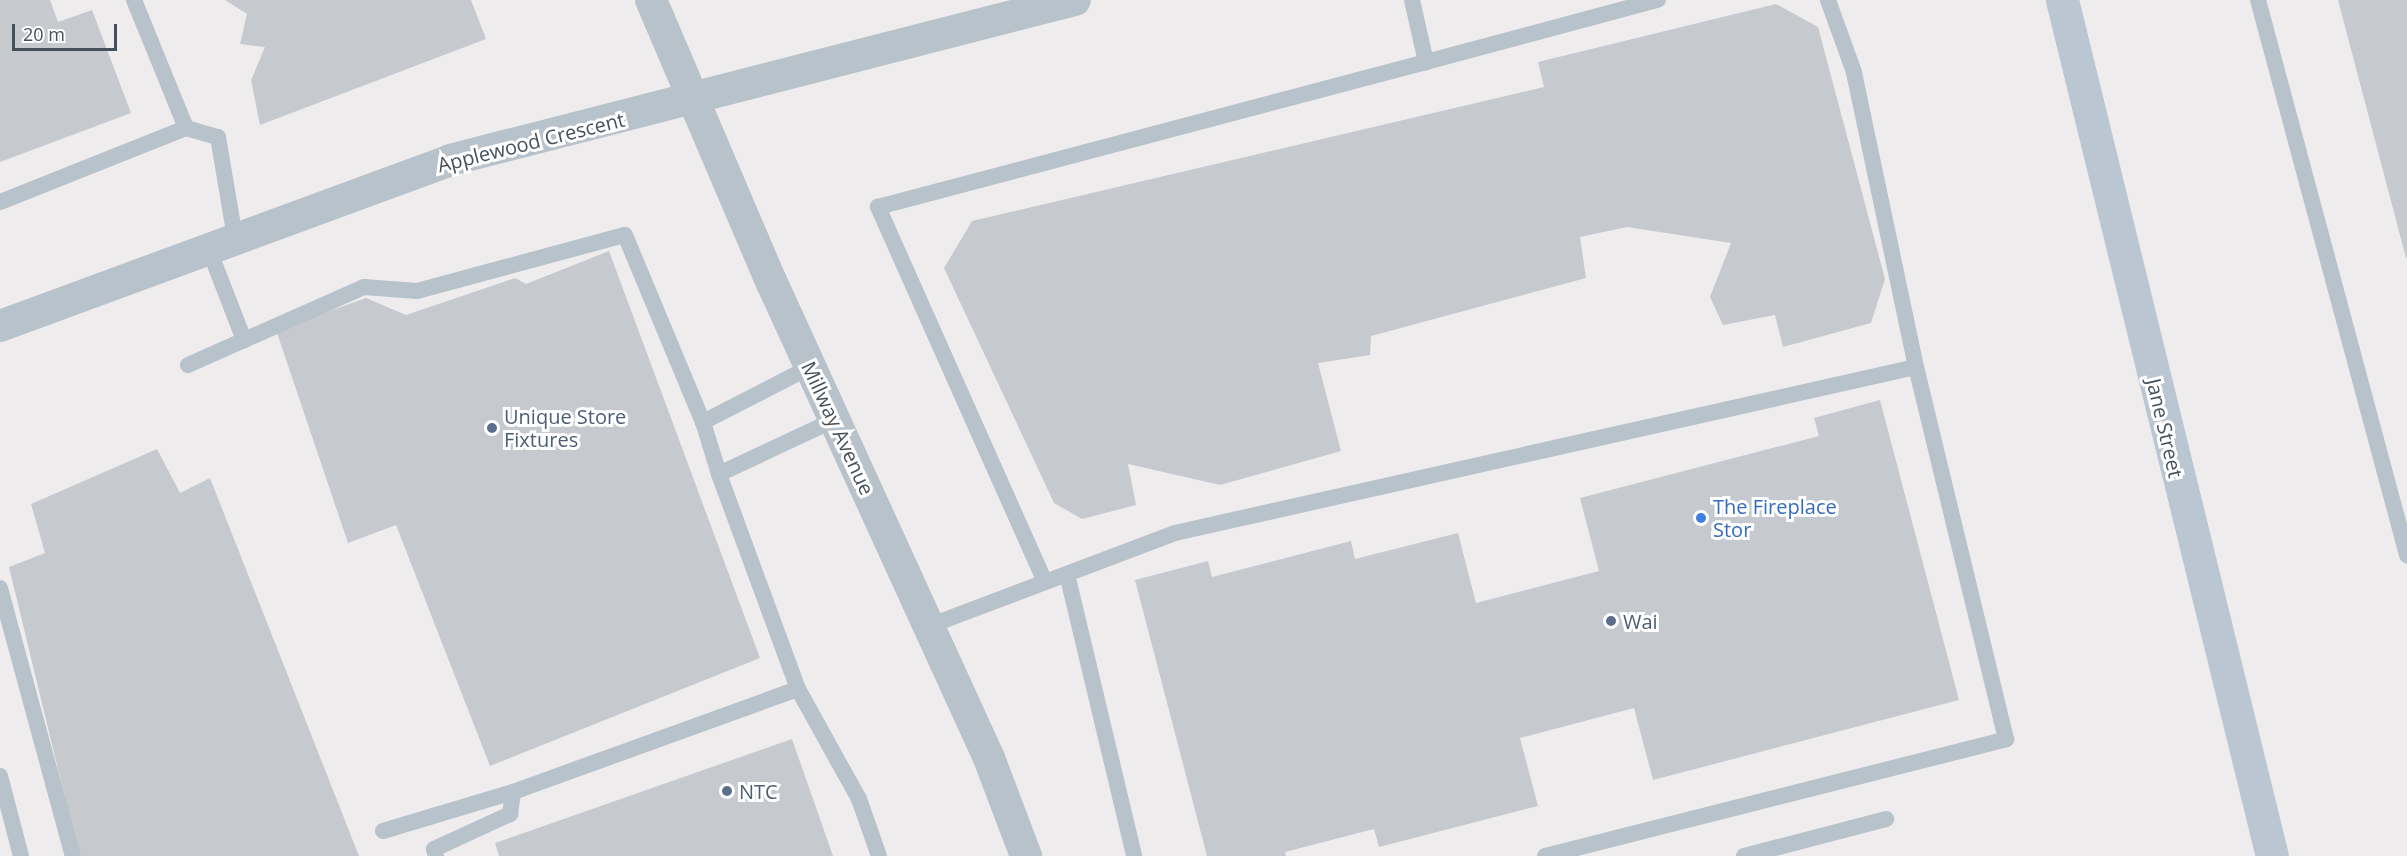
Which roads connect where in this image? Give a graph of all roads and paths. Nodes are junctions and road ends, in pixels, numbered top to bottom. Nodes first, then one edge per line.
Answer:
1 (134, 0) edge
2 (651, 0) edge
3 (1075, 0) edge
4 (1412, 0) edge
5 (1658, 0) edge
6 (1828, 0) edge
7 (2062, 0) edge
8 (2258, 0) edge
9 (1426, 62) junction
10 (695, 101) junction
11 (186, 128) junction
12 (0, 202) edge
13 (222, 242) junction
14 (0, 326) edge
15 (244, 340) junction
16 (188, 365) dead end
17 (810, 367) junction
18 (1916, 367) junction
19 (834, 420) junction
20 (703, 422) junction
21 (719, 474) junction
22 (2407, 555) edge
23 (1067, 574) junction
24 (1045, 582) junction
25 (0, 588) edge
26 (929, 626) junction
27 (798, 689) junction
28 (0, 776) edge
29 (513, 792) junction
30 (1886, 819) dead end
31 (383, 831) dead end
32 (21, 856) edge
33 (73, 856) edge
34 (436, 856) edge
35 (879, 856) edge
36 (1026, 856) edge
37 (1134, 856) edge
38 (1545, 856) edge
39 (1744, 856) edge
40 (2272, 856) edge

1 - 11 lane
2 - 10 street, Millway Avenue
3 - 10 street, Applewood Crescent
4 - 9 lane
5 - 9 lane
6 - 18 lane
7 - 40 main road, Jane Street
8 - 22 lane
9 - 24 lane
10 - 13 street, Applewood Crescent
10 - 17 street, Millway Avenue
11 - 12 lane
11 - 13 lane
13 - 14 street, Applewood Crescent
13 - 15 lane
15 - 16 lane
15 - 20 lane
17 - 19 street, Millway Avenue
17 - 20 lane
18 - 23 lane
18 - 38 lane
19 - 21 lane
19 - 26 street, Millway Avenue
20 - 21 lane
21 - 27 lane
23 - 24 lane
23 - 37 lane
24 - 26 lane
25 - 33 lane
26 - 36 street, Millway Avenue
27 - 29 lane
27 - 35 lane
28 - 32 lane
29 - 31 lane
29 - 34 lane
30 - 39 lane

